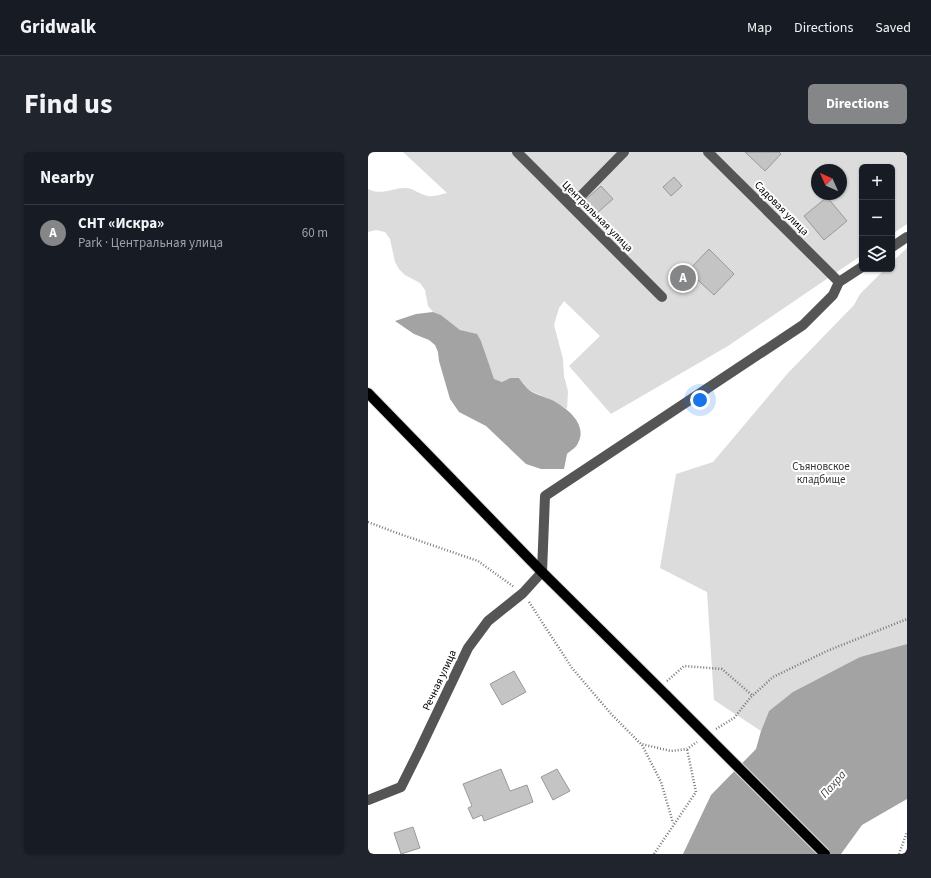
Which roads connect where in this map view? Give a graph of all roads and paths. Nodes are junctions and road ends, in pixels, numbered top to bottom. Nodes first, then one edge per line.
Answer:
1 (517, 152) edge
2 (624, 152) edge
3 (708, 152) edge
4 (562, 197) junction
5 (907, 237) edge
6 (895, 245) edge
7 (859, 268) edge
8 (839, 282) junction
9 (662, 297) dead end
10 (368, 393) edge
11 (368, 522) edge
12 (542, 572) junction
13 (523, 594) junction
14 (907, 619) edge
15 (663, 692) junction
16 (753, 696) junction
17 (710, 734) dead end
18 (698, 741) dead end
19 (641, 744) junction
20 (686, 749) junction
21 (368, 800) edge
22 (673, 824) junction
23 (907, 832) edge
24 (654, 854) edge
25 (826, 854) edge
26 (899, 854) edge

1 - 4 street, Центральная улица
2 - 4 street
3 - 8 street, Садовая улица
4 - 9 street, Центральная улица
5 - 6 street
7 - 8 street
8 - 12 street
10 - 12 main road
11 - 13 path
12 - 13 street, Речная улица
12 - 15 main road
13 - 19 path
13 - 21 street, Речная улица
14 - 16 path
15 - 16 path
15 - 25 main road, bridge
16 - 17 path
18 - 20 path
19 - 20 path
19 - 22 path
20 - 22 path
22 - 24 path
23 - 26 path

